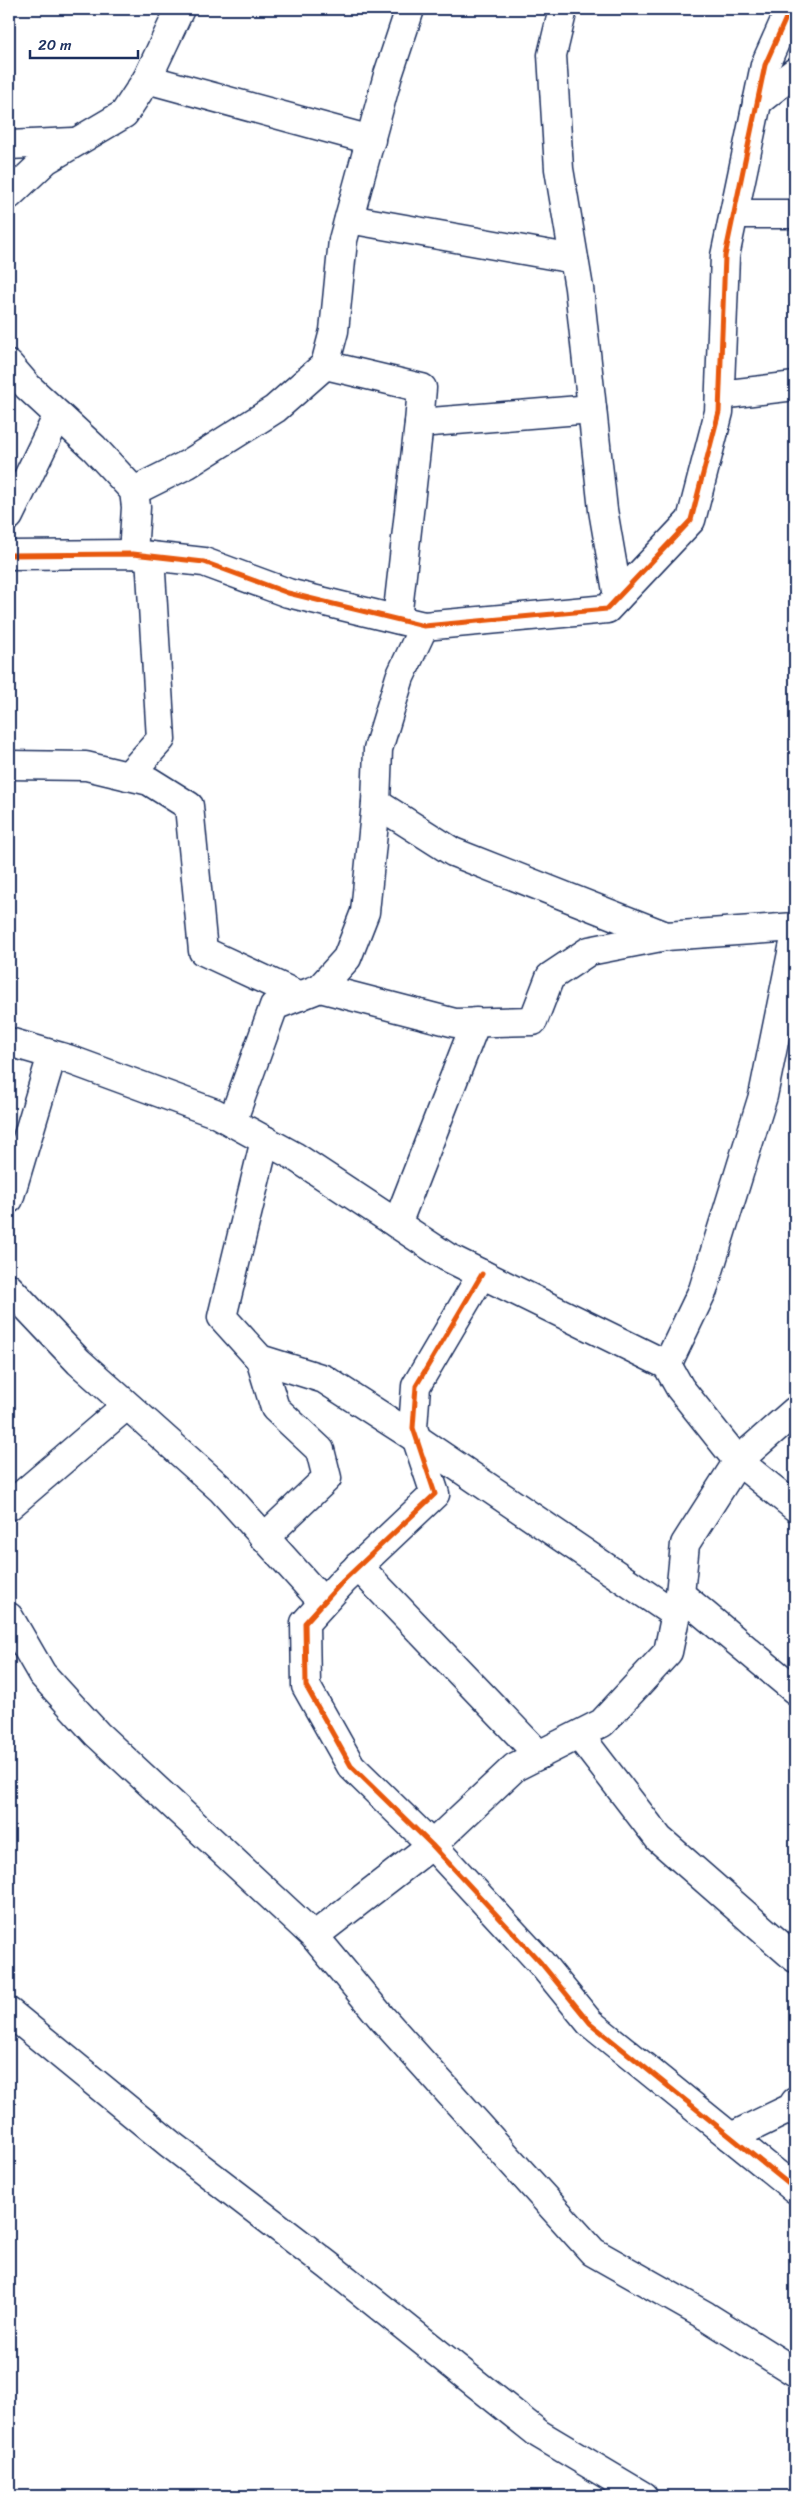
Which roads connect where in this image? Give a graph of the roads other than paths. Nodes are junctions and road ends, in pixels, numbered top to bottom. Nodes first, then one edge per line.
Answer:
1 (180, 9) edge
2 (410, 9) edge
3 (563, 9) edge
4 (790, 9) edge
5 (795, 72) edge
6 (147, 79) junction
7 (757, 102) junction
8 (371, 140) junction
9 (77, 142) junction
10 (9, 145) edge
11 (9, 195) edge
12 (734, 214) junction
13 (795, 214) edge
14 (349, 219) junction
15 (574, 259) junction
16 (9, 365) edge
17 (325, 365) junction
18 (795, 386) edge
19 (720, 395) junction
20 (592, 410) junction
21 (58, 414) junction
22 (419, 423) junction
23 (134, 491) junction
24 (9, 516) edge
25 (9, 555) edge
26 (142, 555) junction
27 (618, 597) junction
28 (396, 619) junction
29 (424, 626) junction
30 (9, 765) edge
31 (128, 776) junction
32 (376, 803) junction
33 (795, 927) edge
34 (666, 936) junction
35 (795, 938) edge
36 (310, 992) junction
37 (476, 1022) junction
38 (9, 1042) edge
39 (52, 1055) junction
40 (232, 1122) junction
41 (265, 1140) junction
42 (9, 1199) edge
43 (397, 1224) junction
44 (482, 1274) junction
45 (9, 1288) edge
46 (260, 1359) junction
47 (667, 1365) junction
48 (126, 1406) junction
49 (795, 1411) edge
50 (417, 1439) junction
51 (738, 1461) junction
52 (9, 1506) edge
53 (795, 1507) edge
54 (264, 1538) junction
55 (358, 1566) junction
56 (323, 1602) junction
57 (678, 1604) junction
58 (9, 1617) edge
59 (795, 1690) edge
60 (579, 1735) junction
61 (538, 1755) junction
62 (432, 1845) junction
63 (314, 1936) junction
64 (795, 1958) edge
65 (9, 2012) edge
66 (795, 2102) edge
67 (731, 2137) junction
68 (795, 2189) edge
69 (795, 2372) edge
70 (643, 2496) edge

1 - 6 street
2 - 8 street
3 - 15 street
4 - 7 street
5 - 7 street
6 - 8 street
6 - 9 street
7 - 12 street
8 - 14 street
9 - 10 street
9 - 11 street
12 - 13 street
12 - 19 street
14 - 15 street
14 - 17 street
15 - 20 street
16 - 21 street
17 - 22 street
17 - 23 street
18 - 19 street
19 - 27 street
20 - 22 street
20 - 27 street
21 - 23 street
21 - 24 street
22 - 28 street
23 - 26 street
25 - 26 street
26 - 28 street
26 - 31 street
27 - 29 street
28 - 29 street
29 - 32 street
30 - 31 street
31 - 36 street
32 - 34 street
32 - 36 street
33 - 34 street
34 - 37 street
35 - 47 street
36 - 37 street
36 - 40 street
37 - 43 street
38 - 39 street
39 - 40 street
39 - 42 street
40 - 41 street
41 - 43 street
41 - 46 street
43 - 44 street
44 - 47 street
44 - 50 street
45 - 48 street
46 - 50 street
46 - 54 street
47 - 51 street
48 - 52 street
48 - 54 street
49 - 51 street
50 - 55 street
50 - 57 street
51 - 53 street
51 - 57 street
54 - 56 street
55 - 56 street
55 - 61 street
56 - 62 street
57 - 59 street
57 - 60 street
58 - 63 street
60 - 61 street
60 - 64 street
61 - 62 street
62 - 63 street
62 - 67 street
63 - 69 street
65 - 70 street
66 - 67 street
67 - 68 street

